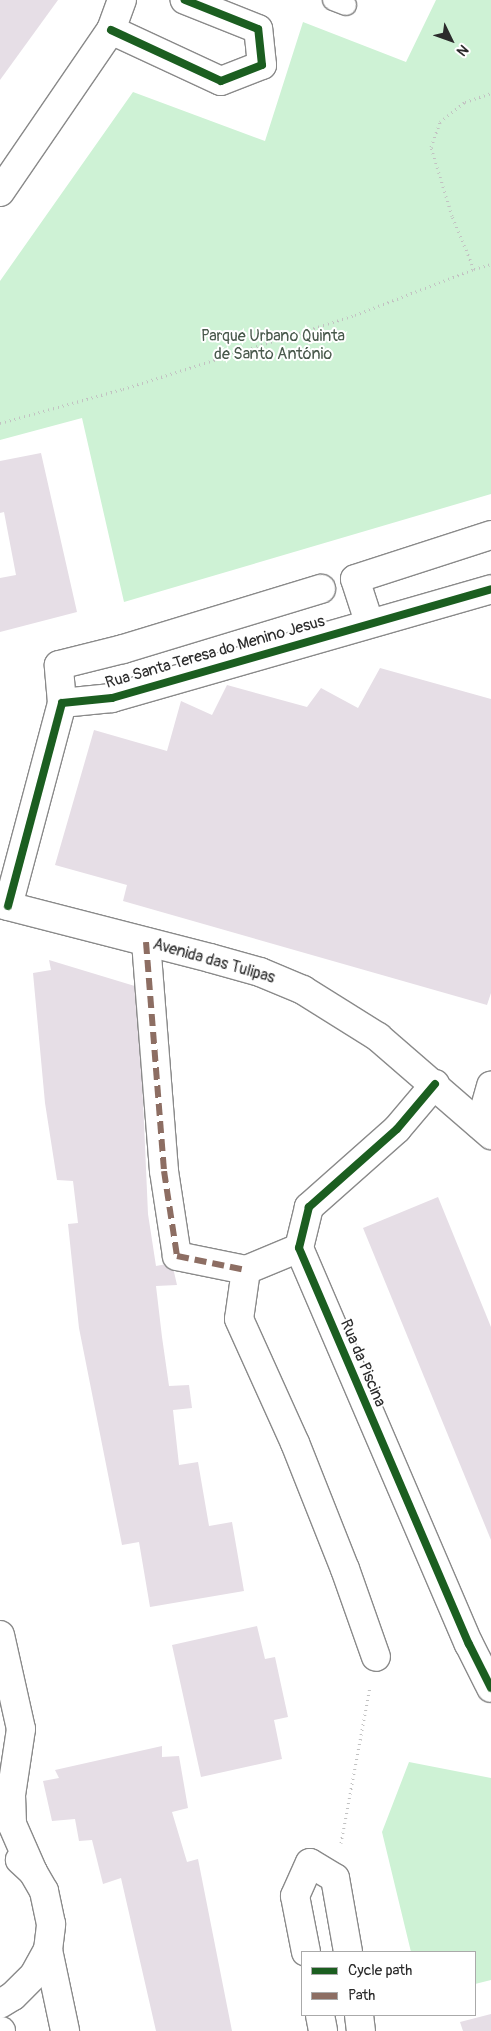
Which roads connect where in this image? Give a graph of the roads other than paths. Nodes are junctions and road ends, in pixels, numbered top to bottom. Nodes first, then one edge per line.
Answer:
1 (122, 0) edge
2 (186, 0) edge
3 (111, 30) junction
4 (0, 192) edge
5 (491, 535) edge
6 (321, 589) dead end
7 (491, 590) edge
8 (369, 622) junction
9 (62, 703) junction
10 (3, 907) edge
11 (146, 942) junction
12 (435, 1084) junction
13 (491, 1086) edge
14 (485, 1130) edge
15 (299, 1248) junction
16 (246, 1270) junction
17 (0, 1635) edge
18 (376, 1657) road end
19 (491, 1688) edge
20 (0, 1847) edge
21 (33, 1872) junction
22 (48, 1950) junction
23 (306, 1951) edge
24 (348, 1951) edge
25 (0, 2004) edge
26 (320, 2016) edge
27 (359, 2016) edge
28 (65, 2031) edge
29 (323, 2031) edge
30 (361, 2031) edge

1 - 3 street
2 - 3 street
3 - 4 street
5 - 8 street
6 - 9 street, Rua Santa Teresa do Menino Jesus
7 - 8 street, Rua Santa Teresa do Menino Jesus
8 - 9 street, Rua Santa Teresa do Menino Jesus
9 - 10 street, Rua Santa Teresa do Menino Jesus
10 - 11 street, Avenida das Tulipas
11 - 12 street, Avenida das Tulipas
11 - 16 street
12 - 14 street, Avenida das Tulipas
12 - 15 street
13 - 14 street
15 - 16 street
15 - 19 street, Rua da Piscina
16 - 18 street
17 - 21 street
20 - 21 street
21 - 22 street
22 - 25 street
22 - 28 street
23 - 24 street
26 - 29 street
27 - 30 street

